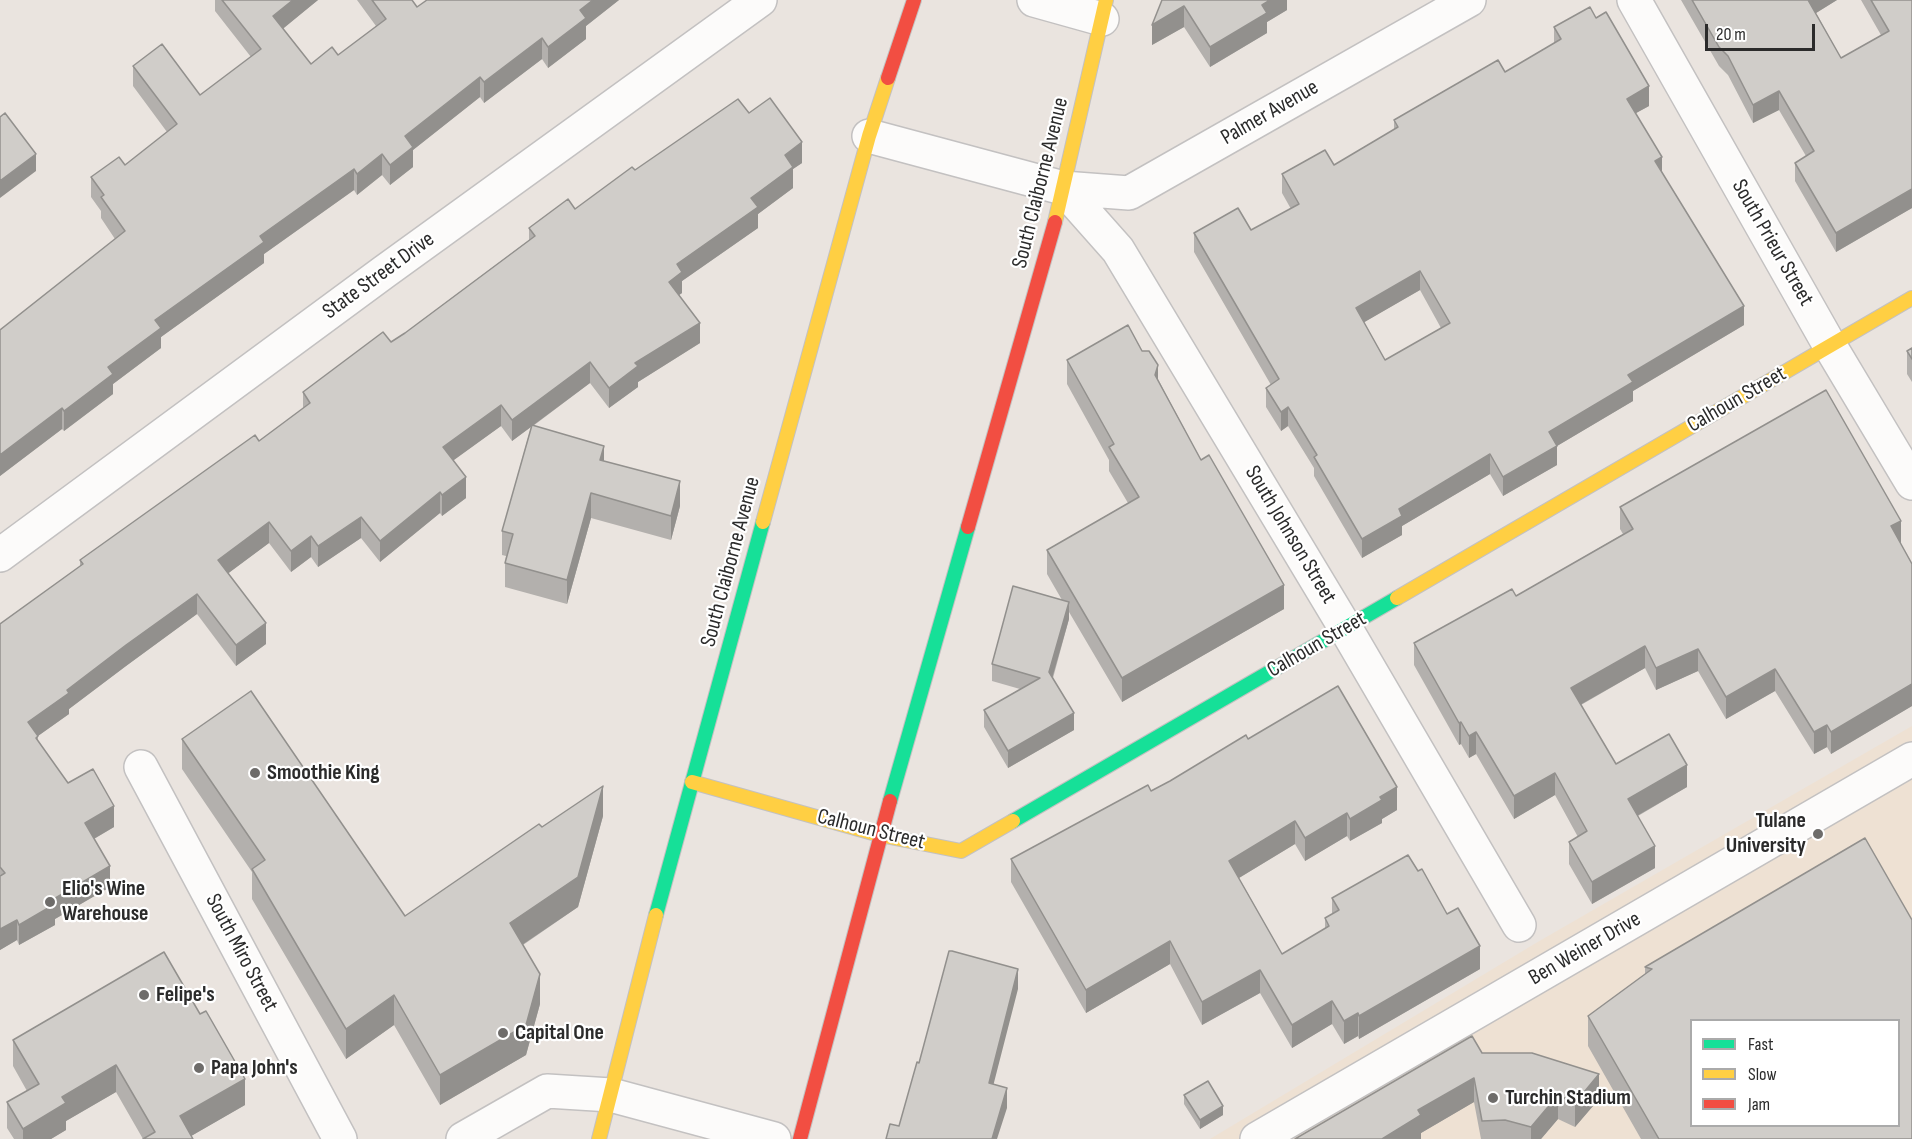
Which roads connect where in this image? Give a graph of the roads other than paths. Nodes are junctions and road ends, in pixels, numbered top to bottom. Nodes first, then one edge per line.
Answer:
1 (760, 0) edge
2 (914, 0) edge
3 (1034, 0) edge
4 (1469, 0) edge
5 (1634, 0) edge
6 (1104, 9) edge
7 (869, 136) junction
8 (1063, 188) junction
9 (1912, 298) edge
10 (1830, 346) junction
11 (1912, 483) edge
12 (0, 555) edge
13 (1346, 629) junction
14 (1912, 759) edge
15 (141, 767) dead end
16 (692, 782) junction
17 (880, 835) junction
18 (1519, 925) dead end
19 (611, 1095) junction
20 (340, 1139) edge
21 (463, 1139) edge
22 (599, 1139) edge
23 (774, 1139) edge
24 (800, 1139) edge
25 (1257, 1139) edge

1 - 12 street, State Street Drive
2 - 7 main road, South Claiborne Avenue
3 - 6 street
4 - 8 street, Palmer Avenue
5 - 10 street, South Prieur Street
6 - 8 main road, South Claiborne Avenue
7 - 8 street, Palmer Avenue
7 - 16 main road, South Claiborne Avenue
8 - 13 street, South Johnson Street
8 - 17 main road, South Claiborne Avenue
9 - 10 main road, Calhoun Street
10 - 11 street, South Prieur Street
10 - 13 main road, Calhoun Street
13 - 17 main road, Calhoun Street
13 - 18 street, South Johnson Street
14 - 25 street, Ben Weiner Drive
15 - 20 street, South Miro Street
16 - 17 main road, Calhoun Street
16 - 19 main road, South Claiborne Avenue
17 - 24 main road, South Claiborne Avenue
19 - 21 street
19 - 22 main road, South Claiborne Avenue
19 - 23 street

